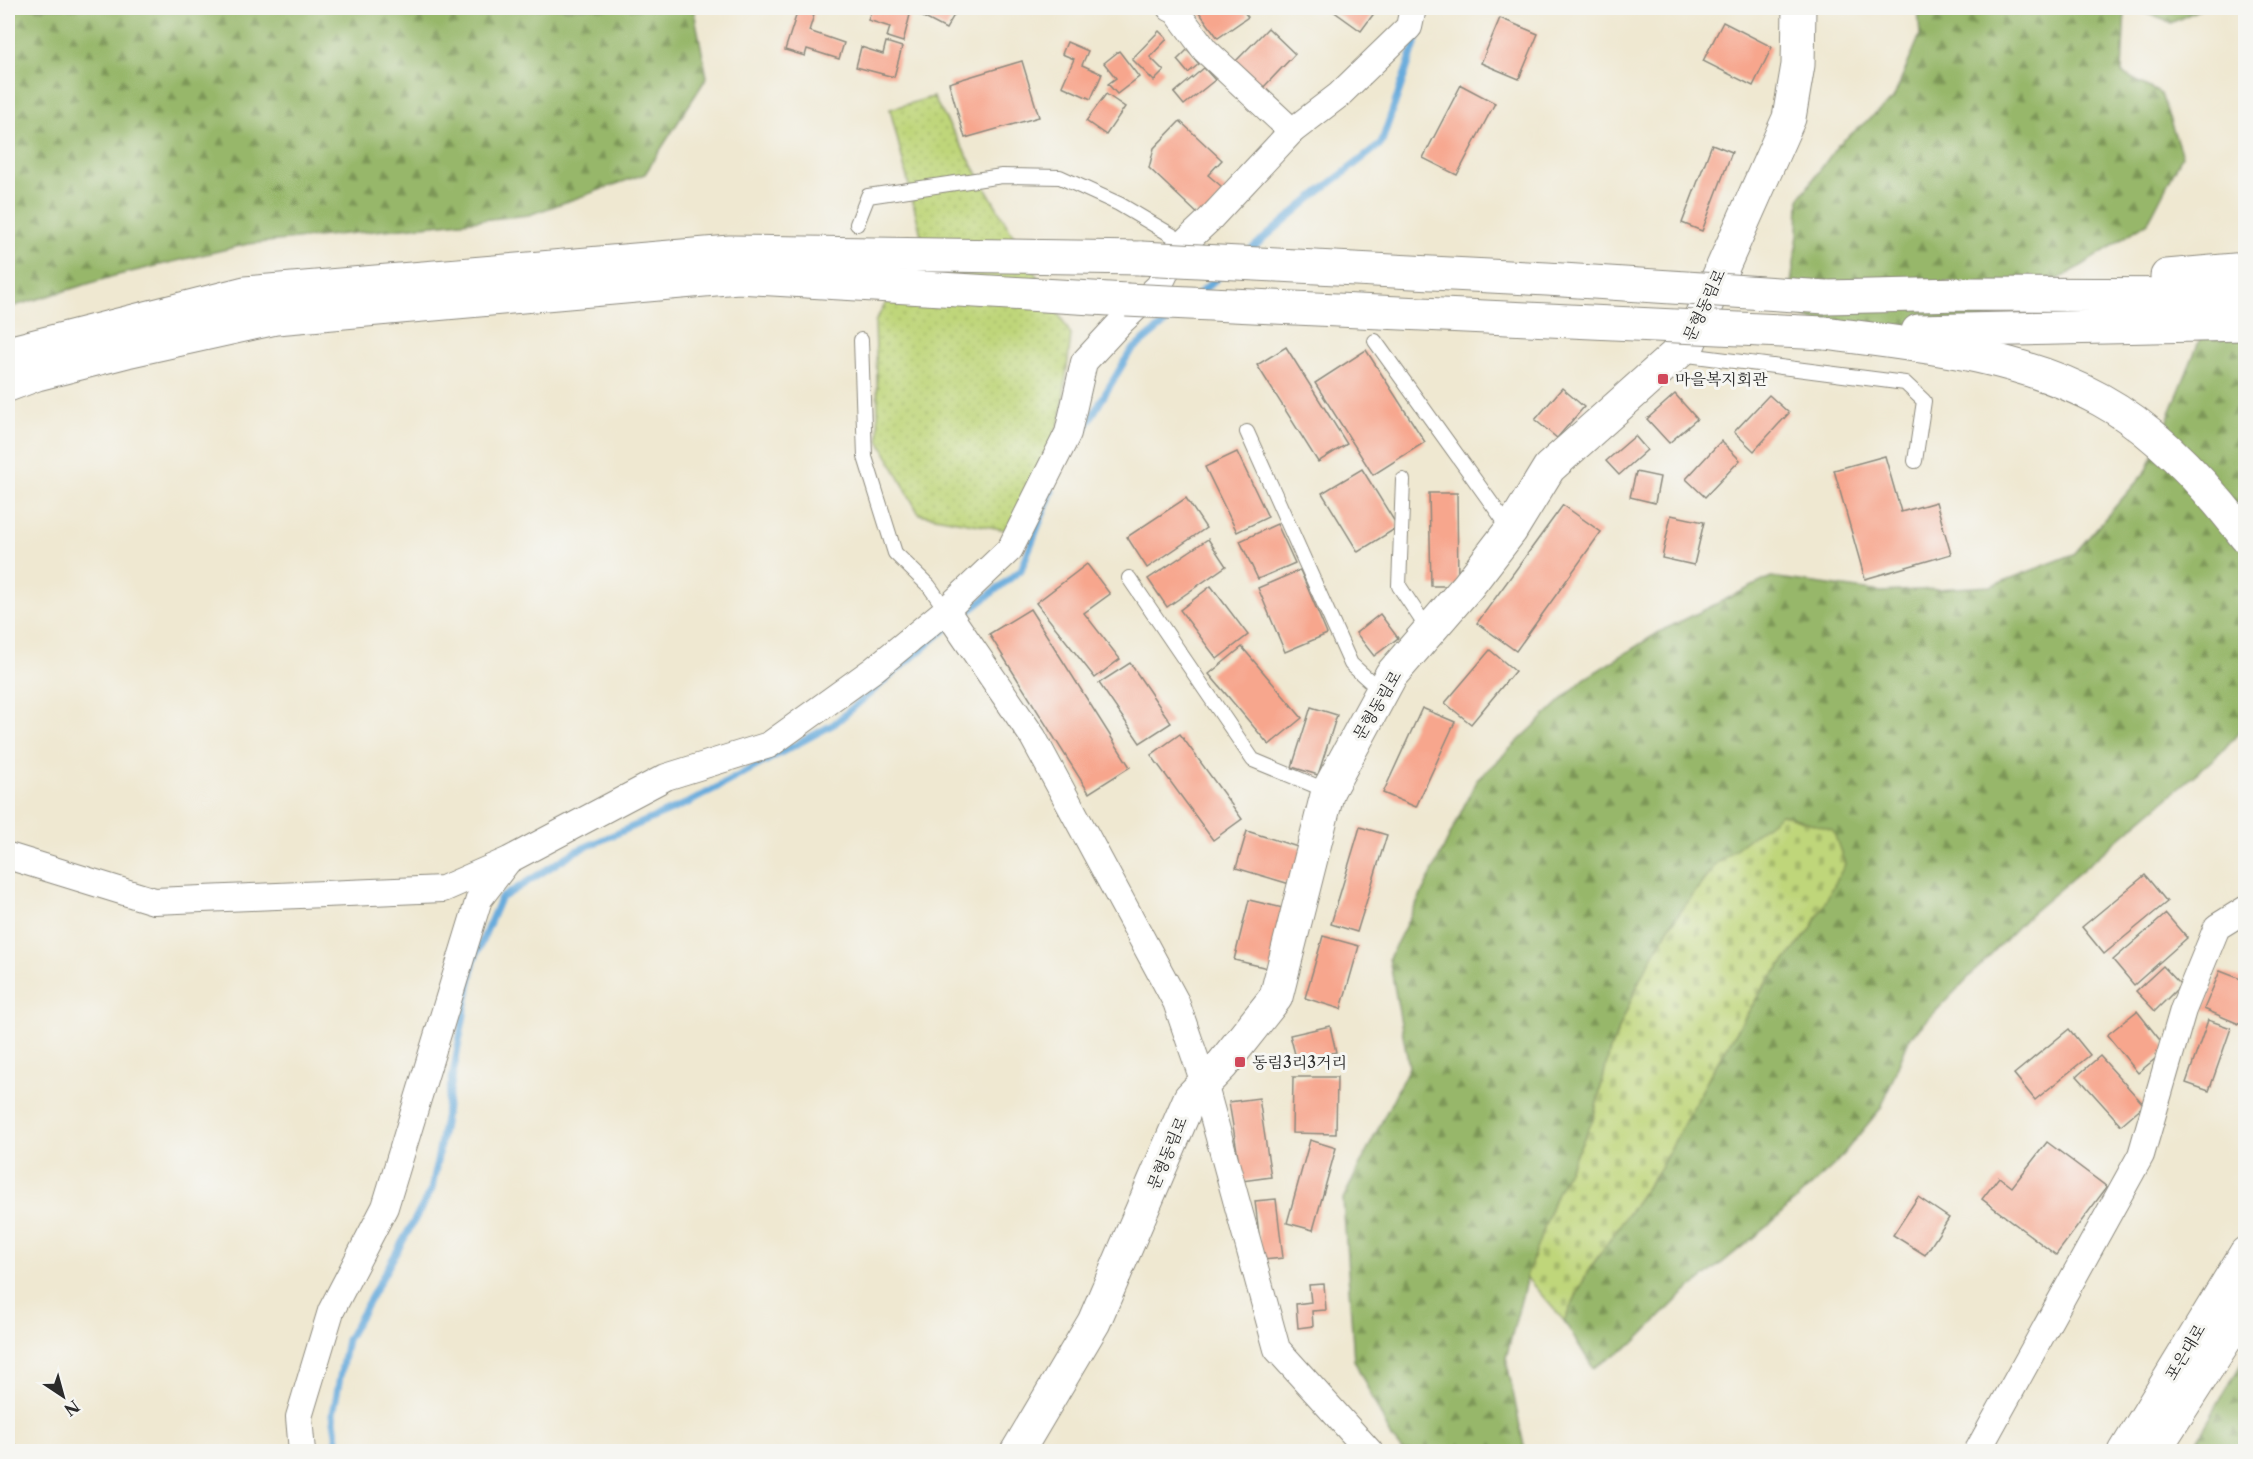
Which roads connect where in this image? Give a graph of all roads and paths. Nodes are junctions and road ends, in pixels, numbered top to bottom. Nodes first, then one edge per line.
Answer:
1 (1170, 8) edge
2 (1413, 8) edge
3 (1799, 8) edge
4 (1292, 131) junction
5 (858, 224) dead end
6 (1185, 243) junction
7 (2246, 269) edge
8 (1963, 294) junction
9 (2246, 295) edge
10 (2246, 324) edge
11 (1824, 333) junction
12 (861, 340) dead end
13 (1375, 341) dead end
14 (8, 353) edge
15 (1677, 354) junction
16 (8, 385) edge
17 (1247, 432) dead end
18 (1915, 461) dead end
19 (1403, 480) dead end
20 (1511, 531) junction
21 (2246, 537) edge
22 (1129, 578) dead end
23 (946, 610) junction
24 (1429, 631) junction
25 (1382, 692) junction
26 (1328, 791) junction
27 (8, 856) edge
28 (509, 860) junction
29 (2246, 909) edge
30 (1204, 1083) junction
31 (2246, 1230) edge
32 (2246, 1253) edge
33 (2246, 1307) edge
34 (2138, 1446) edge
35 (8, 1448) edge
36 (12, 1452) edge
37 (302, 1452) edge
38 (1017, 1452) edge
39 (1370, 1452) edge
40 (1977, 1452) edge

1 - 4 street
2 - 4 street
3 - 15 main road, 문형동림로
4 - 6 street
5 - 6 lane
6 - 23 street
7 - 8 main road
8 - 9 main road
8 - 14 main road, bridge
10 - 11 main road
11 - 16 main road, bridge
11 - 21 main road
12 - 23 lane
13 - 20 lane
15 - 18 lane
15 - 20 main road, 문형동림로
17 - 25 lane
19 - 24 lane
20 - 24 main road, 문형동림로
22 - 26 lane
23 - 28 street
23 - 30 street
24 - 25 main road, 문형동림로
25 - 26 main road, 문형동림로
26 - 30 main road, 문형동림로
27 - 28 street
28 - 37 street
29 - 40 street
30 - 38 main road, 문형동림로
30 - 39 street
31 - 34 main road
32 - 34 main road, 포은대로
33 - 34 main road, 포은대로
35 - 36 lane

